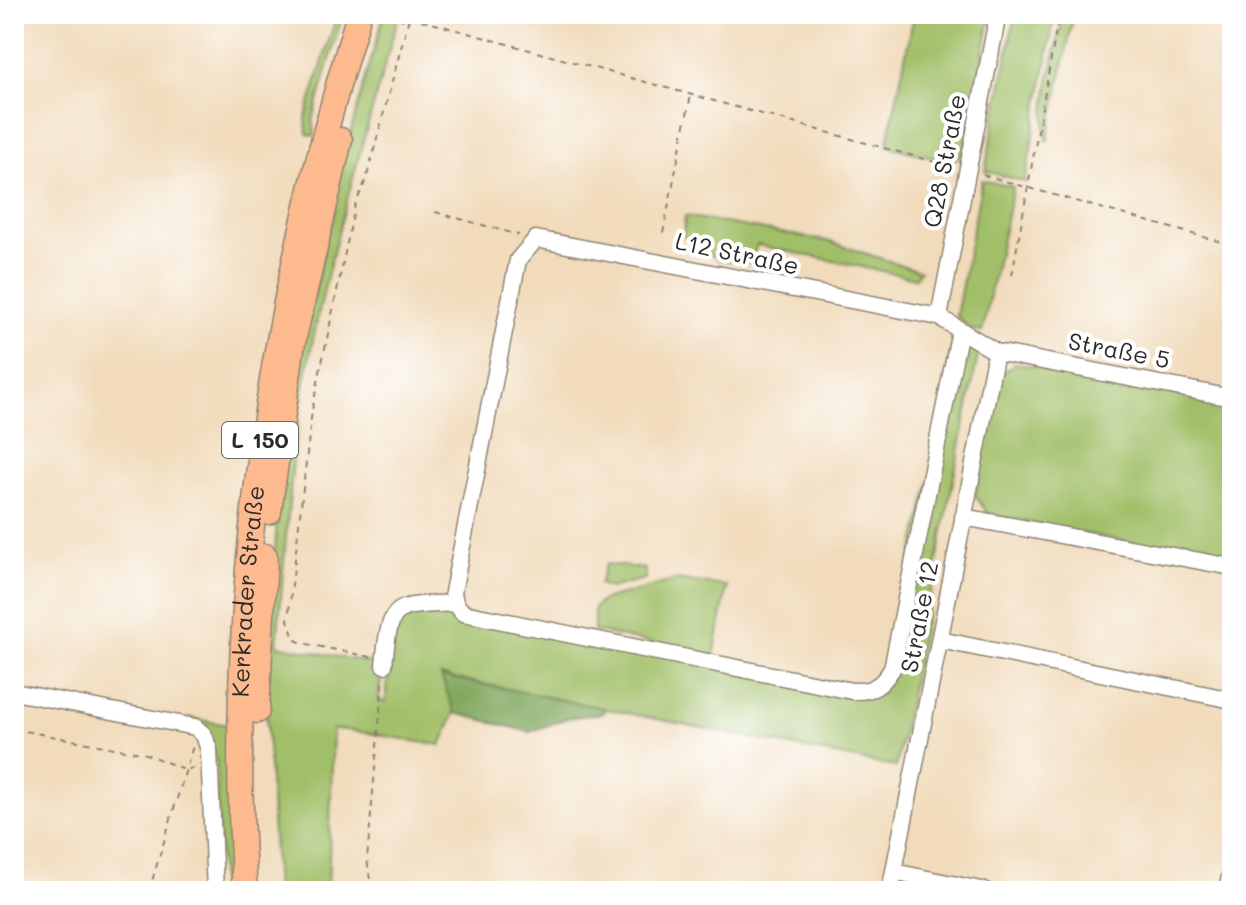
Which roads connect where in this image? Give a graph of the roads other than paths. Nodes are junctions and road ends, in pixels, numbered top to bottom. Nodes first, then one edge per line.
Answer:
1 (359, 14) edge
2 (998, 14) edge
3 (386, 16) edge
4 (939, 317) junction
5 (960, 330) junction
6 (996, 352) junction
7 (1232, 398) edge
8 (963, 517) junction
9 (1232, 567) edge
10 (455, 603) junction
11 (940, 640) junction
12 (385, 662) road end
13 (14, 692) edge
14 (1232, 700) edge
15 (1232, 866) edge
16 (894, 872) junction
17 (215, 891) edge
18 (245, 891) edge
19 (261, 891) edge
20 (890, 891) edge
21 (986, 891) edge
22 (1227, 891) edge

1 - 18 highway, Kerkrader Straße / L 150
2 - 4 street, Q28 Straße
3 - 19 highway, Kerkrader Straße / L 150
4 - 5 street
4 - 10 street, L12 Straße
5 - 6 street
5 - 10 street
6 - 7 street, Straße 5
6 - 8 street, Straße 12
8 - 9 street
8 - 11 street, Straße 12
10 - 12 street
11 - 14 street
11 - 16 street, Straße 12
13 - 17 street
15 - 22 street
16 - 20 street, Straße 12
16 - 21 street

